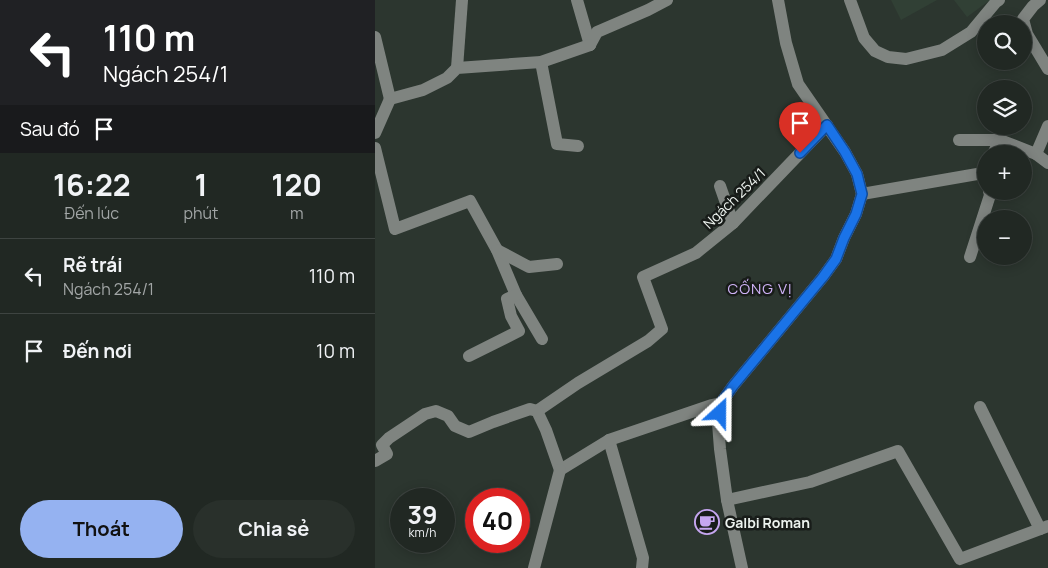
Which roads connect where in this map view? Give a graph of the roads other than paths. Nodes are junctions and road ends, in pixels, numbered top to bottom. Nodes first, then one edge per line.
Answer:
1 (462, 0) edge
2 (577, 0) edge
3 (667, 0) edge
4 (778, 0) edge
5 (850, 0) edge
6 (999, 0) edge
7 (1040, 0) edge
8 (375, 37) edge
9 (590, 45) junction
10 (541, 62) junction
11 (457, 68) junction
12 (1048, 69) edge
13 (389, 99) junction
14 (827, 125) junction
15 (1048, 126) edge
16 (375, 133) edge
17 (959, 140) dead end
18 (1000, 140) junction
19 (998, 145) edge
20 (578, 146) dead end
21 (375, 148) edge
22 (1036, 154) junction
23 (1048, 162) edge
24 (977, 175) edge
25 (720, 186) dead end
26 (862, 194) junction
27 (988, 200) edge
28 (733, 223) junction
29 (497, 250) junction
30 (970, 258) dead end
31 (557, 264) dead end
32 (516, 295) junction
33 (542, 339) dead end
34 (469, 356) dead end
35 (721, 403) junction
36 (979, 407) dead end
37 (537, 411) junction
38 (609, 440) junction
39 (375, 461) edge
40 (560, 470) junction
41 (727, 500) junction
42 (1044, 527) edge
43 (534, 568) edge
44 (642, 568) edge
45 (742, 568) edge

1 - 11 street
2 - 9 street
3 - 9 street
4 - 14 street
5 - 6 street
7 - 12 street
8 - 13 street
9 - 10 street
10 - 11 street
10 - 20 street
11 - 13 street
13 - 16 street
14 - 26 street
14 - 28 street, Ngách 254/1
15 - 22 street
17 - 18 street
18 - 19 street
18 - 22 street
21 - 29 street
22 - 23 street
24 - 26 street
25 - 28 street
26 - 35 street
27 - 30 street
28 - 37 street, Ngách 254/1
29 - 31 street
29 - 32 street
32 - 33 street
32 - 34 street
35 - 38 street
35 - 41 street
36 - 42 street
37 - 39 street
37 - 40 street
38 - 40 street
38 - 44 street
40 - 43 street
41 - 42 street
41 - 45 street

